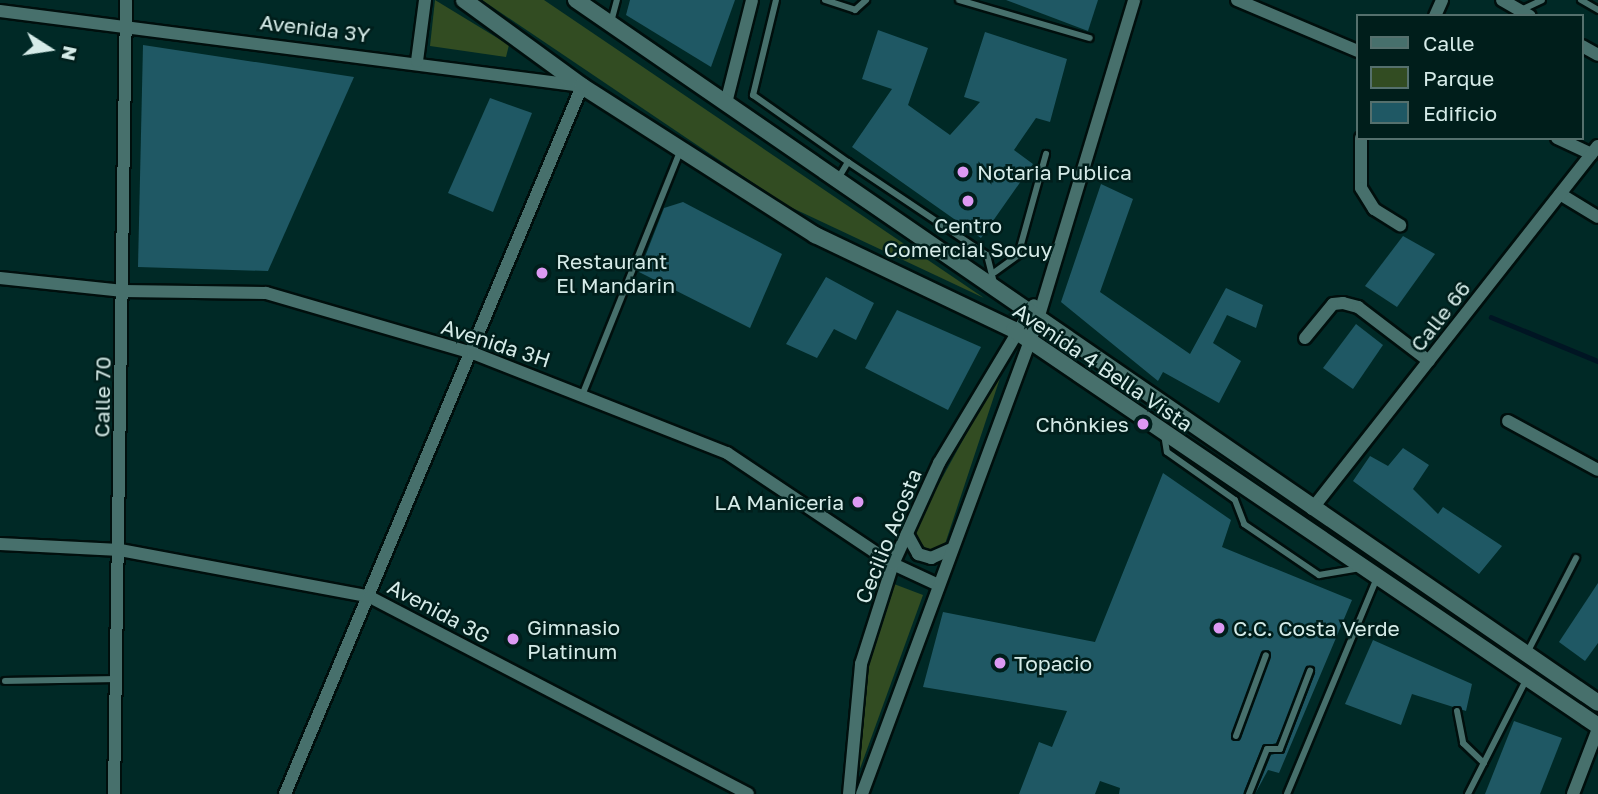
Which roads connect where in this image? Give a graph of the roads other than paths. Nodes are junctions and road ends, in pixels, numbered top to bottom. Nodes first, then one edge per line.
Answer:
1 (126, 0) edge
2 (425, 0) edge
3 (464, 0) edge
4 (576, 0) edge
5 (617, 0) edge
6 (752, 0) edge
7 (776, 0) edge
8 (825, 0) edge
9 (866, 0) edge
10 (959, 0) edge
11 (1134, 0) edge
12 (1237, 0) edge
13 (1502, 0) edge
14 (1542, 0) edge
15 (1581, 0) edge
16 (1598, 10) edge
17 (0, 11) edge
18 (1525, 13) edge
19 (125, 23) junction
20 (611, 24) junction
21 (1090, 38) dead end
22 (1356, 50) edge
23 (417, 61) junction
24 (582, 86) junction
25 (726, 103) junction
26 (1361, 140) edge
27 (1563, 140) edge
28 (682, 147) junction
29 (1595, 150) edge
30 (1046, 154) dead end
31 (848, 162) junction
32 (836, 180) junction
33 (1560, 194) junction
34 (1598, 216) edge
35 (1400, 225) dead end
36 (995, 272) junction
37 (0, 278) edge
38 (123, 290) junction
39 (994, 293) junction
40 (1030, 318) junction
41 (1014, 330) junction
42 (1305, 338) dead end
43 (1030, 341) junction
44 (473, 354) junction
45 (1429, 361) junction
46 (583, 393) junction
47 (1508, 421) dead end
48 (1164, 433) junction
49 (1598, 470) edge
50 (1312, 509) junction
51 (906, 534) junction
52 (0, 544) edge
53 (120, 550) junction
54 (949, 550) junction
55 (1576, 558) dead end
56 (893, 564) junction
57 (1362, 568) junction
58 (1377, 578) junction
59 (936, 584) junction
60 (370, 597) junction
61 (1266, 655) dead end
62 (1526, 655) junction
63 (1310, 671) dead end
64 (1527, 678) junction
65 (117, 679) junction
66 (5, 681) dead end
67 (1598, 703) edge
68 (1457, 711) dead end
69 (1598, 727) edge
70 (1236, 736) dead end
71 (1484, 763) junction
72 (114, 794) edge
73 (285, 794) edge
74 (748, 794) edge
75 (849, 794) edge
76 (862, 794) edge
77 (1249, 794) edge
78 (1287, 794) edge
79 (1468, 794) edge
80 (1573, 794) edge

1 - 19 street, Calle 70
2 - 23 street
3 - 24 street, Avenida 4 Bella Vista
4 - 20 street, Avenida 4 Bella Vista
5 - 20 lane
6 - 25 street
7 - 31 lane
8 - 9 lane
10 - 21 lane
11 - 40 street
12 - 22 street
13 - 18 street
14 - 18 lane
15 - 16 lane
17 - 19 street, Avenida 3Y
19 - 23 street, Avenida 3Y
19 - 38 street, Calle 70
20 - 25 street, Avenida 4 Bella Vista
23 - 24 street, Avenida 3Y
24 - 28 street, Avenida 4 Bella Vista
24 - 44 street
25 - 32 street, Avenida 4 Bella Vista
26 - 35 street
27 - 29 street
28 - 41 street, Avenida 4 Bella Vista
28 - 46 lane
29 - 33 street, Calle 66
30 - 36 lane
31 - 32 lane
31 - 36 lane
32 - 39 street, Avenida 4 Bella Vista
33 - 34 street
33 - 45 street, Calle 66
36 - 39 lane
37 - 38 street, Avenida 3H
38 - 44 street, Avenida 3H
38 - 53 street, Calle 70
39 - 40 street, Avenida 4 Bella Vista
40 - 41 street, Cecilio Acosta
40 - 43 street
40 - 50 street, Avenida 4 Bella Vista
41 - 43 street, Avenida 4 Bella Vista
41 - 51 street, Cecilio Acosta
42 - 45 street
43 - 48 street, Avenida 4 Bella Vista
43 - 54 street
44 - 46 street, Avenida 3H
44 - 60 street
45 - 50 street, Calle 66
46 - 56 street, Avenida 3H
47 - 49 street
48 - 57 street, Avenida 4 Bella Vista
48 - 57 lane
50 - 62 street, Avenida 4 Bella Vista
51 - 54 street
51 - 56 street, Cecilio Acosta
52 - 53 street, Avenida 3G
53 - 60 street, Avenida 3G
53 - 65 street, Calle 70
54 - 59 street
55 - 62 lane
56 - 59 street, Avenida 3H
56 - 75 street, Cecilio Acosta
57 - 58 street, Avenida 4 Bella Vista
58 - 64 street, Avenida 4 Bella Vista
58 - 78 lane
59 - 76 street
60 - 73 street
60 - 74 street, Avenida 3G
61 - 70 lane
62 - 67 street, Avenida 4 Bella Vista
63 - 77 lane
64 - 69 street, Avenida 4 Bella Vista
64 - 71 lane
65 - 66 lane
65 - 72 street, Calle 70
68 - 71 lane
69 - 80 street
71 - 79 lane

